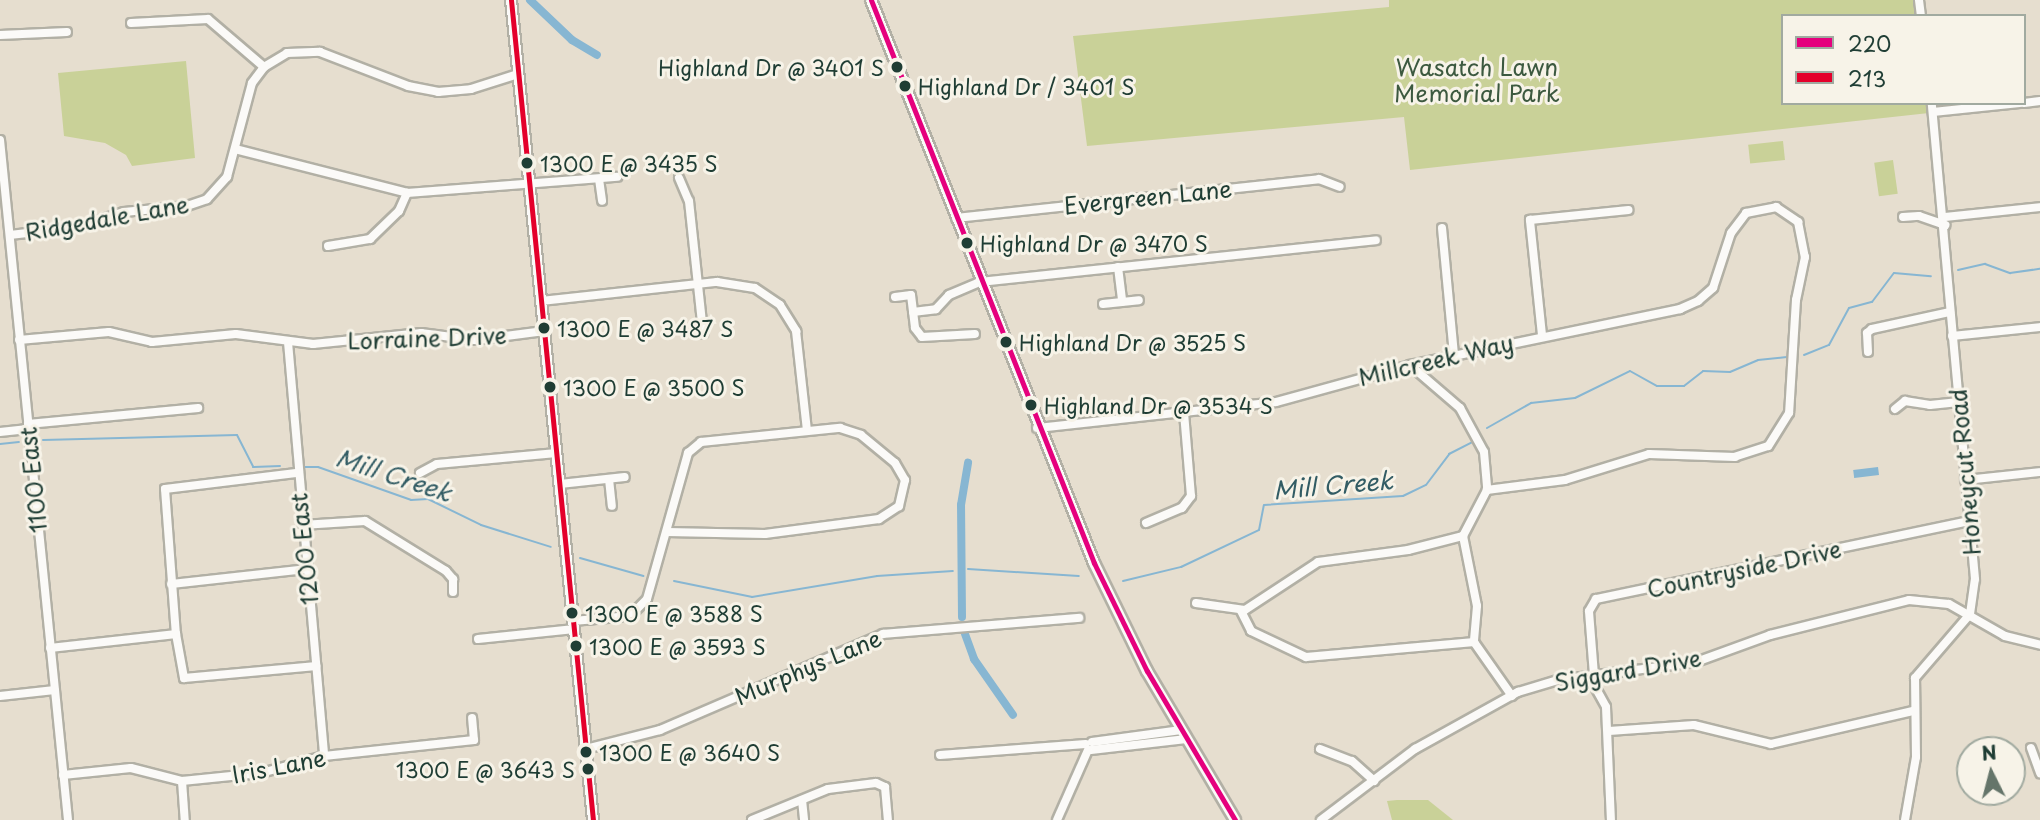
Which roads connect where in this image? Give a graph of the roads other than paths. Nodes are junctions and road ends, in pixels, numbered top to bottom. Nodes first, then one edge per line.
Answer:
1 (511, 0) edge
2 (872, 0) edge
3 (131, 23) dead end
4 (67, 32) dead end
5 (0, 35) edge
6 (264, 67) junction
7 (518, 74) junction
8 (1986, 105) edge
9 (1932, 108) edge
10 (0, 139) edge
11 (235, 149) junction
12 (2, 174) edge
13 (617, 177) dead end
14 (679, 178) dead end
15 (599, 179) junction
16 (529, 181) junction
17 (1339, 187) dead end
18 (407, 194) junction
19 (601, 201) dead end
20 (2040, 207) edge
21 (1629, 210) dead end
22 (1903, 217) dead end
23 (956, 218) junction
24 (1944, 221) junction
25 (1442, 228) dead end
26 (10, 235) junction
27 (1376, 240) dead end
28 (328, 246) dead end
29 (1118, 267) junction
30 (979, 282) junction
31 (698, 284) junction
32 (895, 297) dead end
33 (1139, 300) dead end
34 (541, 301) junction
35 (1122, 302) junction
36 (1103, 304) dead end
37 (914, 312) junction
38 (1950, 312) junction
39 (2040, 327) edge
40 (544, 331) junction
41 (703, 333) dead end
42 (975, 334) dead end
43 (1542, 335) junction
44 (1952, 336) junction
45 (19, 340) junction
46 (288, 342) junction
47 (1868, 352) dead end
48 (1454, 355) junction
49 (1410, 365) junction
50 (1959, 402) junction
51 (198, 408) dead end
52 (1895, 409) dead end
53 (1184, 412) junction
54 (28, 427) junction
55 (1037, 428) junction
56 (807, 430) junction
57 (0, 432) edge
58 (556, 453) junction
59 (2040, 471) edge
60 (296, 473) junction
61 (420, 473) dead end
62 (625, 477) dead end
63 (609, 479) junction
64 (1965, 480) junction
65 (560, 484) junction
66 (1487, 490) junction
67 (612, 506) dead end
68 (1969, 521) junction
69 (1146, 523) dead end
70 (302, 525) junction
71 (667, 532) junction
72 (1463, 536) junction
73 (306, 569) junction
74 (171, 584) junction
75 (453, 592) dead end
76 (1195, 603) dead end
77 (1241, 611) junction
78 (1970, 614) junction
79 (1079, 618) dead end
80 (574, 625) junction
81 (176, 634) junction
82 (478, 639) dead end
83 (1474, 642) junction
84 (2040, 645) edge
85 (50, 648) junction
86 (316, 666) junction
87 (1592, 675) junction
88 (55, 690) junction
89 (0, 696) edge
90 (1512, 696) junction
91 (1913, 711) junction
92 (472, 718) dead end
93 (1609, 731) junction
94 (1184, 734) junction
95 (1089, 747) junction
96 (2031, 748) dead end
97 (586, 749) junction
98 (1320, 749) dead end
99 (324, 755) junction
100 (940, 755) dead end
101 (2040, 773) edge
102 (63, 775) junction
103 (1374, 780) junction
104 (182, 781) junction
105 (802, 800) junction
106 (68, 820) edge
107 (185, 820) edge
108 (593, 820) edge
109 (752, 820) edge
110 (804, 820) edge
111 (888, 820) edge
112 (1057, 820) edge
113 (1235, 820) edge
114 (1321, 820) edge
115 (1611, 820) edge
116 (1905, 820) edge

1 - 7 main road
2 - 23 main road
3 - 6 street
4 - 5 street
6 - 7 street
6 - 11 street, Ridgedale Lane
7 - 16 main road
8 - 9 street
9 - 24 street, Honeycut Road
10 - 12 street, 1100 East
11 - 18 street
11 - 26 street, Ridgedale Lane
12 - 26 street, 1100 East
13 - 15 street
14 - 31 street
15 - 16 street
15 - 19 street
16 - 18 street
16 - 34 main road
17 - 23 street, Evergreen Lane
18 - 28 street
20 - 24 street
21 - 43 street
22 - 24 street
23 - 30 main road
24 - 38 street, Honeycut Road
25 - 48 street
26 - 45 street, 1100 East
27 - 29 street
29 - 30 street
29 - 35 street
30 - 37 street
30 - 55 main road
31 - 34 street
31 - 41 street
31 - 56 street
32 - 37 street
33 - 35 street
34 - 40 main road
35 - 36 street
37 - 42 street
38 - 44 street, Honeycut Road
38 - 47 street
39 - 44 street
40 - 46 street, Lorraine Drive
40 - 58 main road
43 - 48 street, Millcreek Way
43 - 66 street, Millcreek Way
44 - 50 street, Honeycut Road
45 - 46 street, Lorraine Drive
45 - 54 street, 1100 East
46 - 60 street, 1200 East
48 - 49 street, Millcreek Way
49 - 53 street, Millcreek Way
49 - 66 street
50 - 52 street
50 - 64 street, Honeycut Road
51 - 54 street
53 - 55 street, Millcreek Way
53 - 69 street
54 - 57 street
54 - 85 street, 1100 East
55 - 94 main road
56 - 71 street
56 - 71 street
58 - 61 street
58 - 65 main road
59 - 64 street
60 - 70 street, 1200 East
60 - 74 street
62 - 63 street
63 - 65 street
63 - 67 street
64 - 68 street, Honeycut Road
65 - 80 main road
66 - 72 street
68 - 78 street, Honeycut Road
68 - 87 street, Countryside Drive
70 - 73 street, 1200 East
70 - 75 street
71 - 80 street
72 - 77 street
72 - 83 street
73 - 74 street
73 - 86 street, 1200 East
74 - 81 street
76 - 77 street
77 - 83 street
78 - 84 street, Siggard Drive
78 - 87 street, Siggard Drive
78 - 91 street
79 - 97 street, Murphys Lane
80 - 82 street
80 - 97 main road
81 - 85 street
81 - 86 street
83 - 90 street
85 - 88 street, 1100 East
86 - 99 street, 1200 East
87 - 90 street, Siggard Drive
87 - 93 street
88 - 89 street
88 - 102 street, 1100 East
90 - 103 street, Siggard Drive
91 - 93 street
91 - 116 street
92 - 99 street, Iris Lane
93 - 115 street
94 - 95 street
94 - 113 main road
95 - 100 street
95 - 112 street
96 - 101 street
97 - 108 main road
98 - 103 street
99 - 104 street, Iris Lane
102 - 104 street, Iris Lane
102 - 106 street, 1100 East
103 - 114 street, Siggard Drive
104 - 107 street
105 - 109 street
105 - 110 street
105 - 111 street

